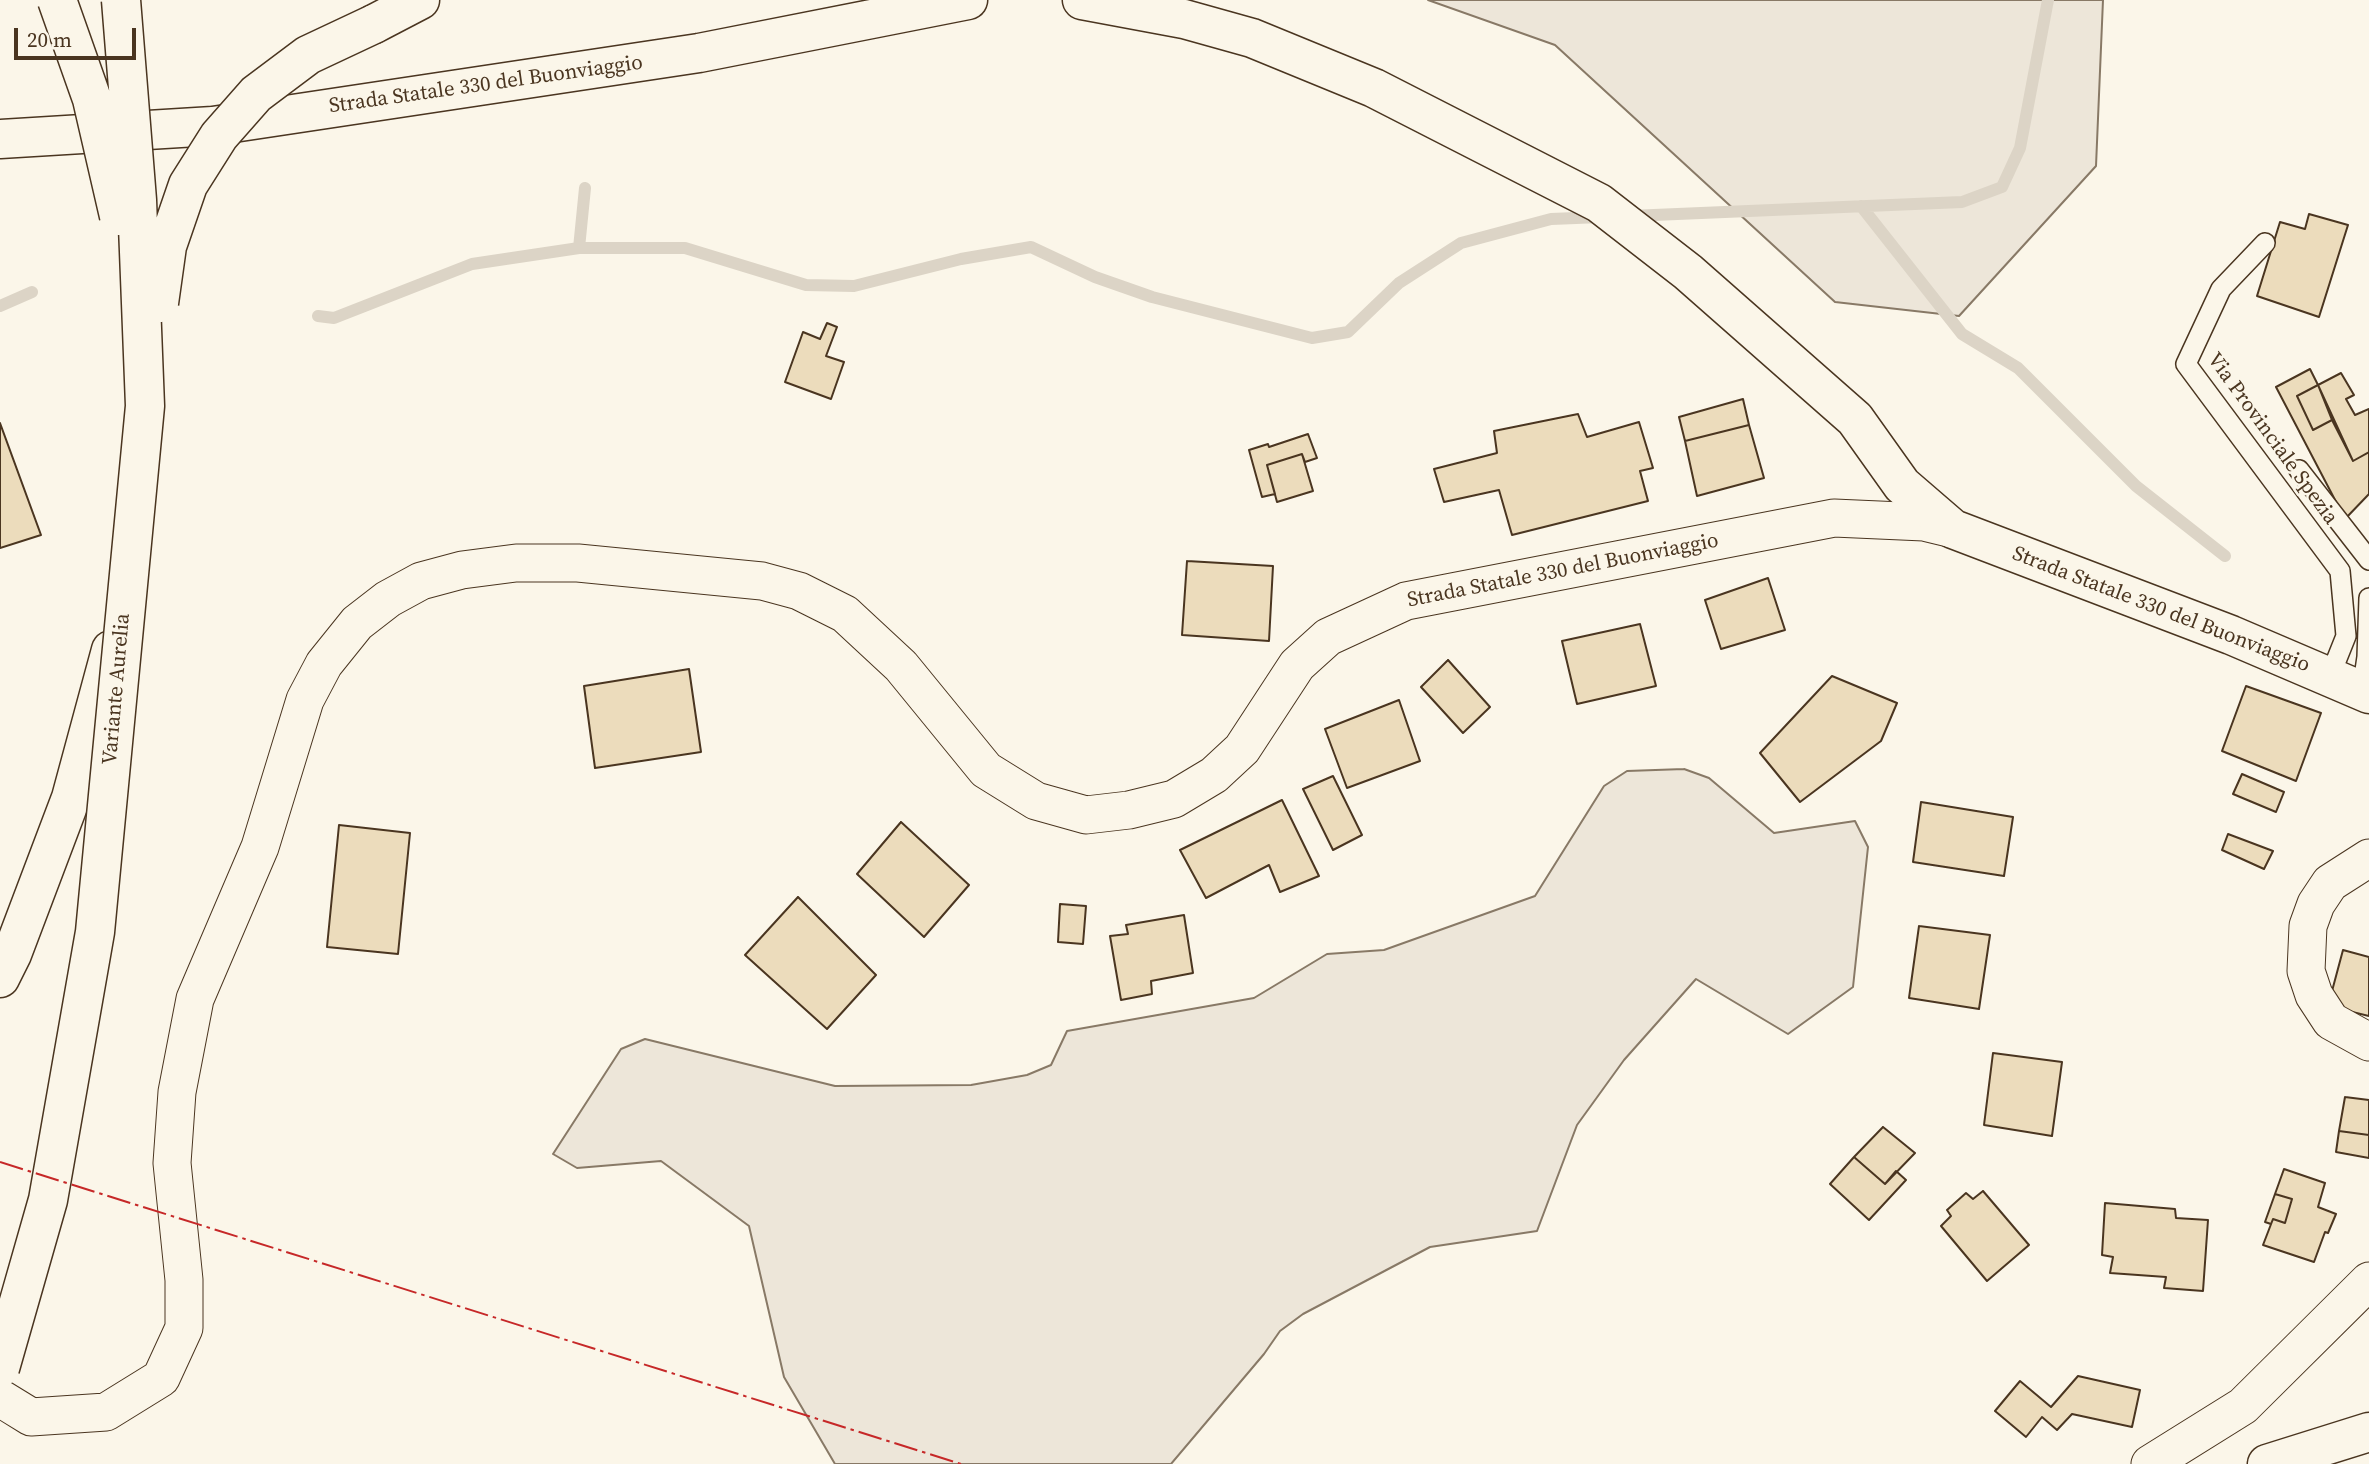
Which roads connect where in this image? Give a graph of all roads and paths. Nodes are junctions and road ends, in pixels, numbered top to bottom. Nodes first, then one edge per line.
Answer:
1 (57, 0) edge
2 (121, 0) edge
3 (420, 0) edge
4 (968, 0) edge
5 (1082, 0) edge
6 (0, 139) edge
7 (2265, 243) dead end
8 (145, 406) junction
9 (2299, 470) dead end
10 (1953, 529) junction
11 (2369, 561) edge
12 (125, 597) junction
13 (2369, 598) edge
14 (2354, 687) edge
15 (2369, 858) edge
16 (0, 978) edge
17 (2369, 1042) edge
18 (2369, 1281) edge
19 (0, 1368) edge
20 (0, 1398) edge
21 (2369, 1432) edge
22 (2150, 1464) edge
23 (2267, 1464) edge

1 - 8 main road, bridge
2 - 8 main road, Variante Aurelia, bridge
3 - 8 main road, bridge
4 - 6 main road, Strada Statale 330 del Buonviaggio, bridge
5 - 10 main road, Strada Statale 330 del Buonviaggio
7 - 14 lane, Via Provinciale Spezia
8 - 12 main road, Variante Aurelia, bridge
9 - 11 lane, Via Provinciale Spezia
10 - 14 main road, Strada Statale 330 del Buonviaggio
10 - 20 street, Strada Statale 330 del Buonviaggio
12 - 16 main road, bridge
12 - 19 main road, Variante Aurelia, bridge
13 - 14 lane
15 - 17 street
18 - 22 street
21 - 23 main road

